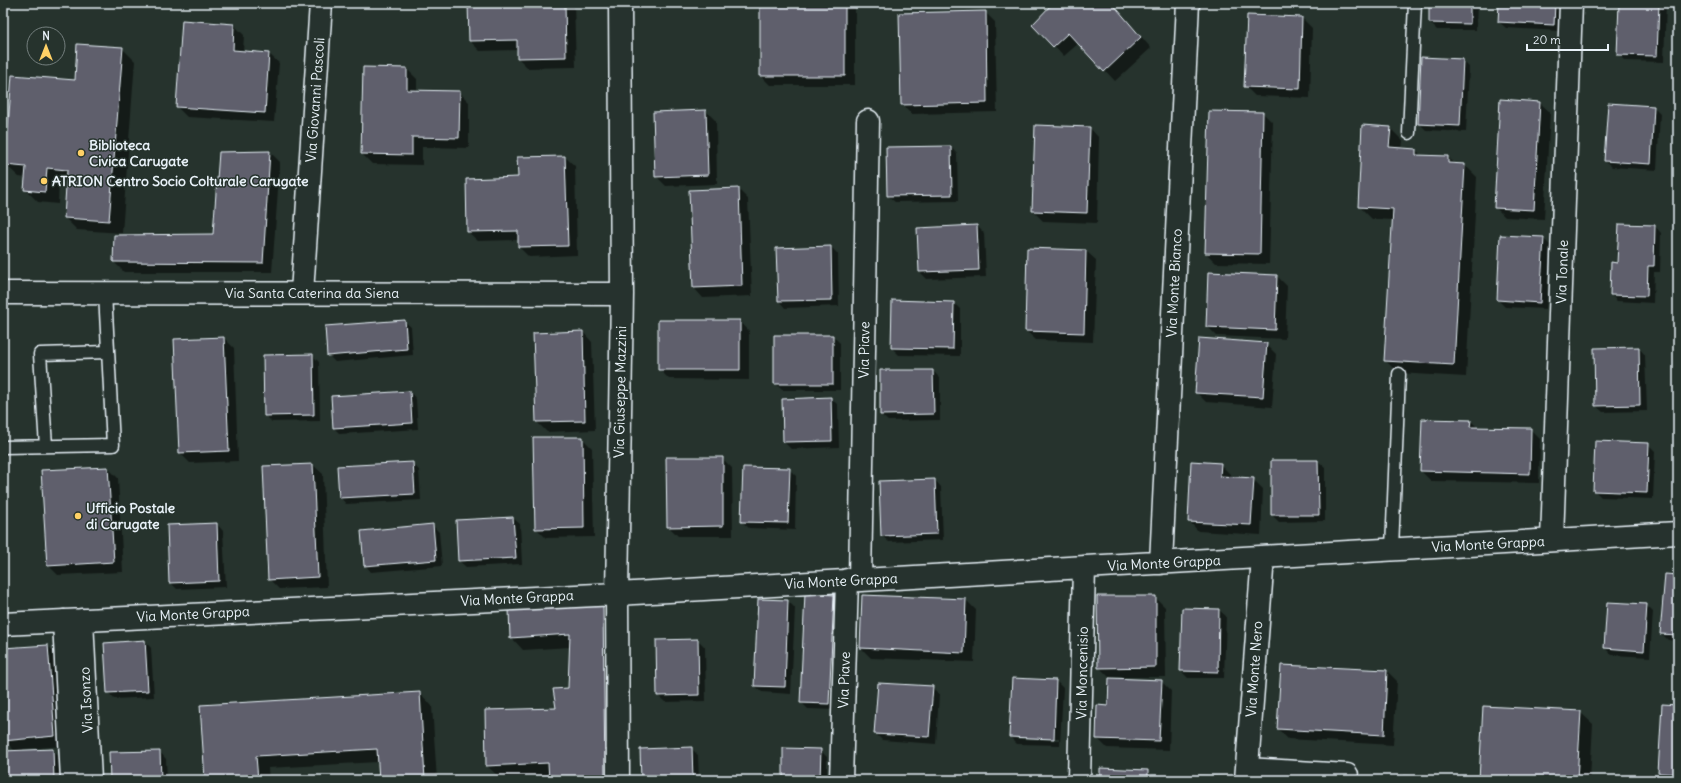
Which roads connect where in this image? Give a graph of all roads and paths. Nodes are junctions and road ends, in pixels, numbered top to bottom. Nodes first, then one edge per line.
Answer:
1 (321, 3) edge
2 (620, 3) edge
3 (1188, 3) edge
4 (1415, 3) edge
5 (1571, 3) edge
6 (868, 121) dead end
7 (1409, 133) dead end
8 (3, 293) edge
9 (105, 293) junction
10 (302, 293) junction
11 (622, 294) junction
12 (108, 352) junction
13 (1399, 374) dead end
14 (46, 446) junction
15 (3, 447) edge
16 (1678, 533) edge
17 (1552, 540) junction
18 (1392, 549) junction
19 (1263, 557) junction
20 (1161, 563) junction
21 (1084, 567) junction
22 (853, 580) junction
23 (617, 594) junction
24 (73, 620) junction
25 (3, 624) edge
26 (1246, 775) edge
27 (1347, 775) dead end
28 (72, 780) edge
29 (90, 780) edge
30 (618, 780) edge
31 (841, 780) edge
32 (1079, 780) edge

1 - 10 street, Via Giovanni Pascoli
2 - 11 street, Via Giuseppe Mazzini
3 - 20 street, Via Monte Bianco
4 - 7 lane
5 - 17 street, Via Tonale
6 - 22 street, Via Piave
8 - 9 street, Via Santa Caterina da Siena
9 - 10 street, Via Santa Caterina da Siena
9 - 12 lane
10 - 11 street, Via Santa Caterina da Siena
11 - 23 street, Via Giuseppe Mazzini
12 - 14 lane
12 - 14 lane
13 - 18 lane
14 - 15 lane
16 - 17 street, Via Monte Grappa
17 - 18 street, Via Monte Grappa
18 - 19 street, Via Monte Grappa
19 - 20 street, Via Monte Grappa
19 - 26 street, Via Monte Nero
20 - 21 street, Via Monte Grappa
21 - 22 street, Via Monte Grappa
21 - 32 street, Via Moncenisio
22 - 23 street, Via Monte Grappa
22 - 31 street, Via Piave
23 - 24 street, Via Monte Grappa
23 - 30 street, Via Giuseppe Mazzini
24 - 25 street, Via Monte Grappa
24 - 28 street, Via Isonzo
24 - 29 street, Via Isonzo
26 - 27 street

